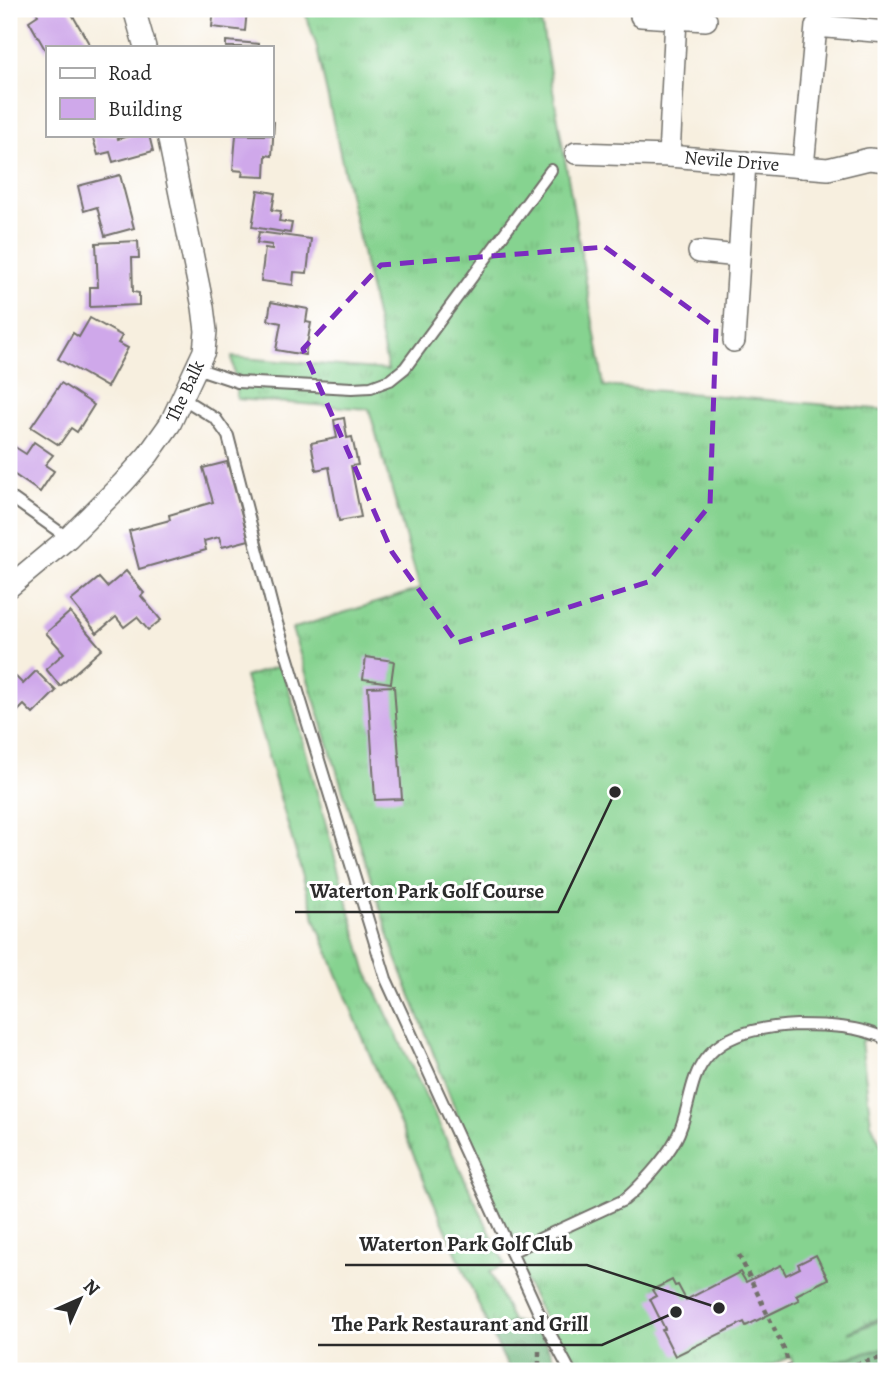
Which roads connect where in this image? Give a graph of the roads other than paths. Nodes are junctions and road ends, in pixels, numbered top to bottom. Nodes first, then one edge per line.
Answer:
1 (134, 9) edge
2 (670, 15) edge
3 (641, 16) dead end
4 (706, 19) dead end
5 (886, 32) edge
6 (145, 46) edge
7 (168, 136) edge
8 (576, 153) dead end
9 (669, 156) junction
10 (886, 161) edge
11 (745, 162) junction
12 (803, 167) junction
13 (551, 170) dead end
14 (699, 252) dead end
15 (739, 256) junction
16 (734, 341) dead end
17 (196, 368) junction
18 (182, 398) junction
19 (9, 496) edge
20 (68, 537) junction
21 (9, 587) edge
22 (886, 1039) edge
23 (511, 1252) junction
24 (570, 1371) edge

1 - 6 street
2 - 3 street
2 - 4 street
2 - 9 street
5 - 12 street
7 - 17 street, The Balk
8 - 9 street, Nevile Drive
9 - 11 street, Nevile Drive
10 - 12 street, Nevile Drive
11 - 12 street, Nevile Drive
11 - 15 street
13 - 17 lane
14 - 15 street
15 - 16 street
17 - 18 street, The Balk
18 - 20 street, The Balk
18 - 23 lane
19 - 20 lane
20 - 21 street, The Balk
22 - 23 lane
23 - 24 lane

